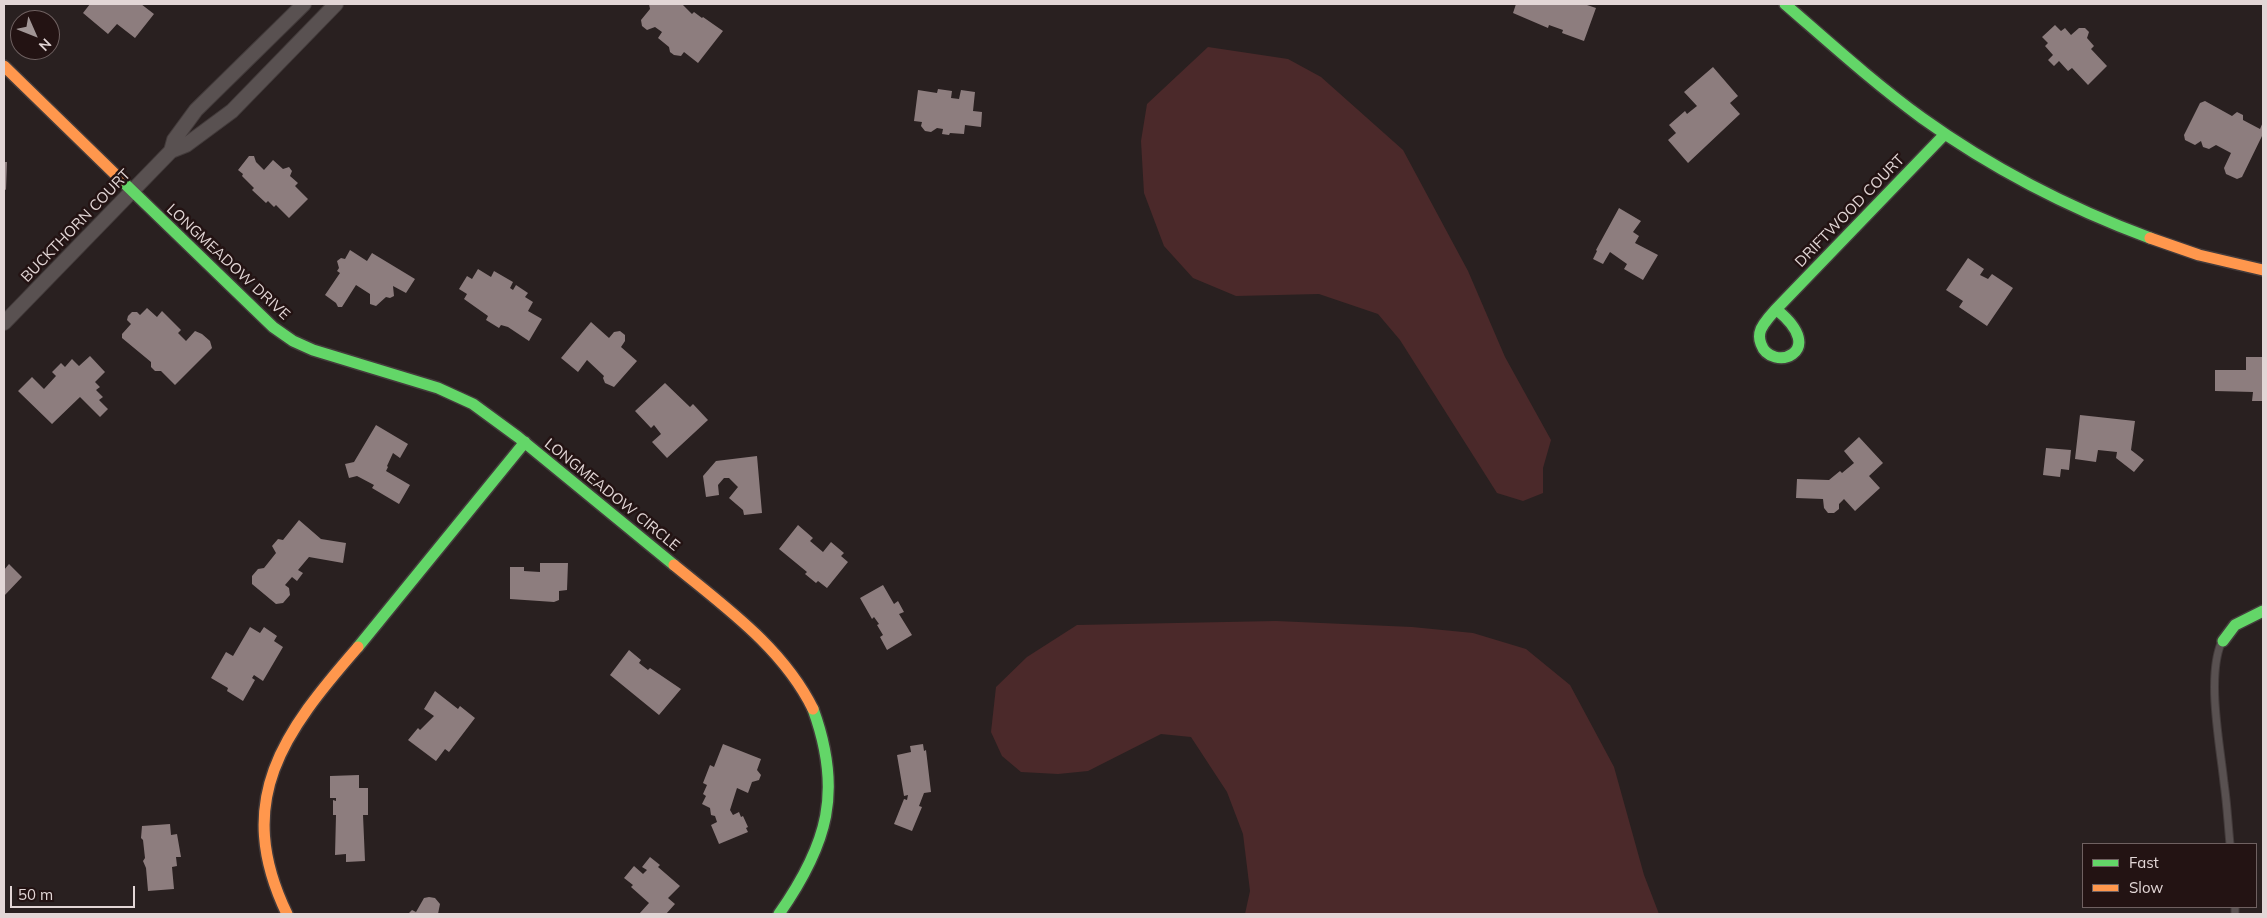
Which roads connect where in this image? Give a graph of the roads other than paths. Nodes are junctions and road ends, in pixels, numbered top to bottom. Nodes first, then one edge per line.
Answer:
1 (304, 4) edge
2 (336, 4) edge
3 (1785, 4) edge
4 (4, 66) edge
5 (1946, 134) junction
6 (172, 151) junction
7 (132, 191) junction
8 (2263, 270) edge
9 (1777, 310) dead end
10 (4, 324) edge
11 (524, 442) junction
12 (2263, 610) edge
13 (2222, 641) joint
14 (2230, 843) edge
15 (286, 914) edge
16 (779, 914) edge

1 - 6 street, BUCKTHORN COURT
2 - 6 street, BUCKTHORN COURT
3 - 5 street
4 - 7 street, LONGMEADOW DRIVE
5 - 8 street
5 - 9 street, DRIFTWOOD COURT
6 - 7 street, BUCKTHORN COURT
7 - 10 street, BUCKTHORN COURT
7 - 11 street, LONGMEADOW DRIVE
11 - 15 street, LONGMEADOW CIRCLE
11 - 16 street, LONGMEADOW CIRCLE
12 - 13 street
13 - 14 lane

